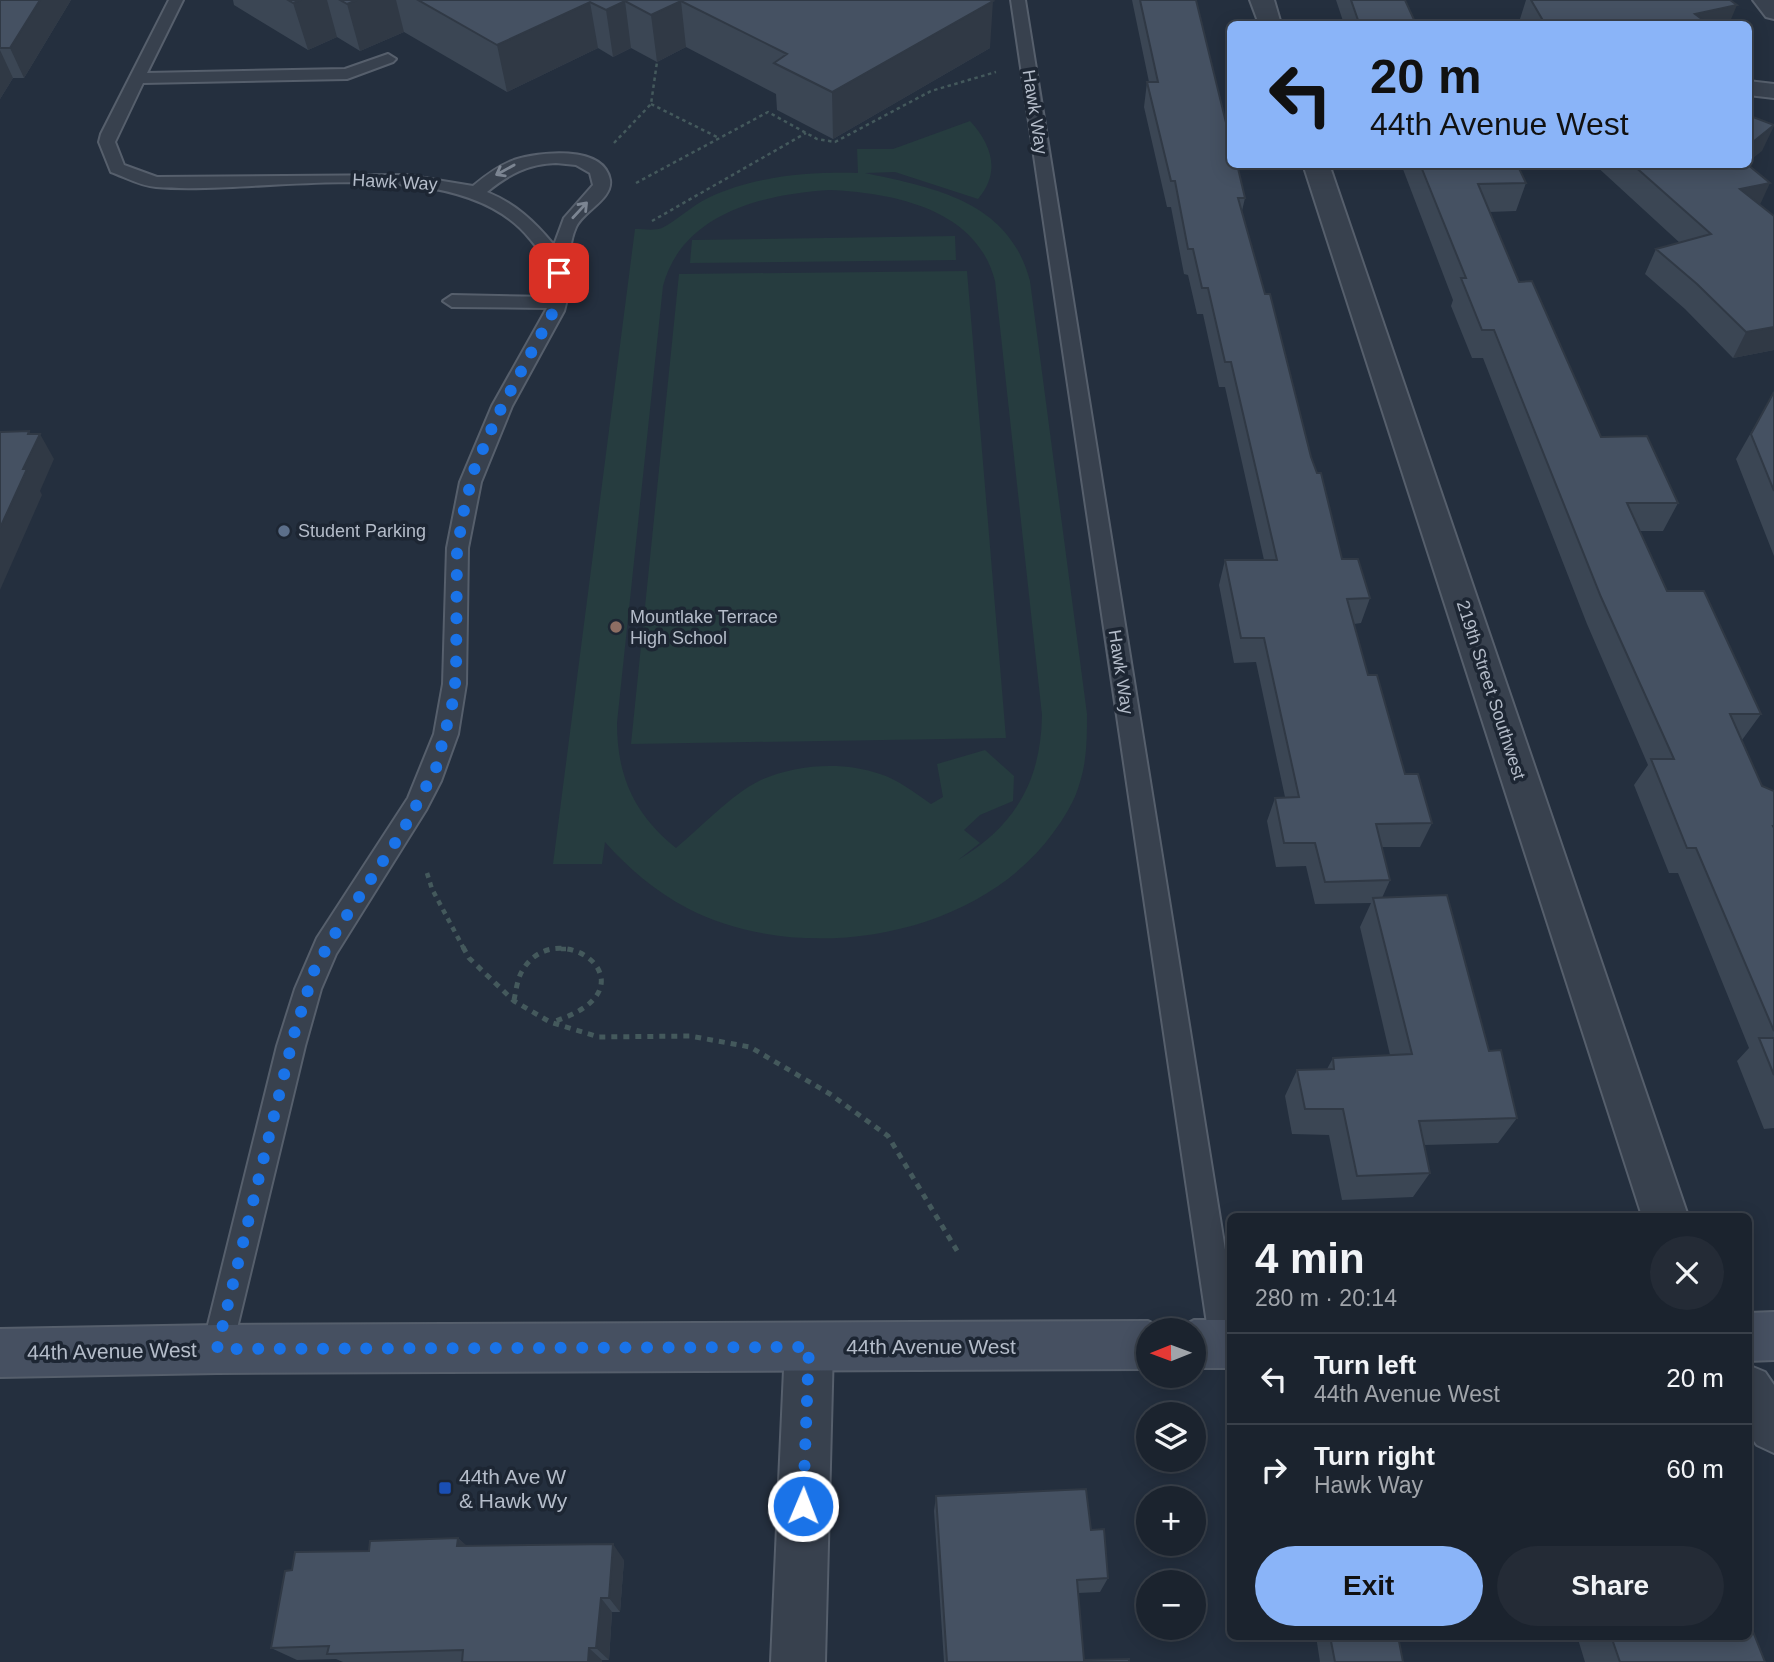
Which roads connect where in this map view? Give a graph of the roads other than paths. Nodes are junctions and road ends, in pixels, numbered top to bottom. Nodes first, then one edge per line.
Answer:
1 (176, 0) edge
2 (1018, 0) edge
3 (1262, 0) edge
4 (1765, 0) edge
5 (1774, 12) edge
6 (1269, 21) edge
7 (388, 59) dead end
8 (136, 78) junction
9 (1752, 89) edge
10 (1774, 91) edge
11 (1317, 168) edge
12 (475, 193) junction
13 (559, 273) junction
14 (452, 301) dead end
15 (558, 303) junction
16 (1664, 1213) edge
17 (1774, 1336) edge
18 (1752, 1337) edge
19 (1216, 1344) edge
20 (1136, 1345) edge
21 (809, 1347) junction
22 (217, 1349) junction
23 (0, 1353) edge
24 (1752, 1395) edge
25 (1774, 1428) edge
26 (798, 1662) edge

1 - 8 lane, Hawk Way
2 - 19 lane, Hawk Way
3 - 6 street
4 - 5 street
7 - 8 lane
8 - 12 lane, Hawk Way
9 - 10 street
11 - 16 street, 219th Street Southwest
12 - 13 lane, Hawk Way
13 -> 12 lane
13 - 15 lane
14 - 15 lane
15 - 22 lane
17 - 18 main road
20 - 21 main road, 44th Avenue West
21 - 22 main road, 44th Avenue West
21 - 26 street
22 - 23 main road, 44th Avenue West
24 - 25 street

